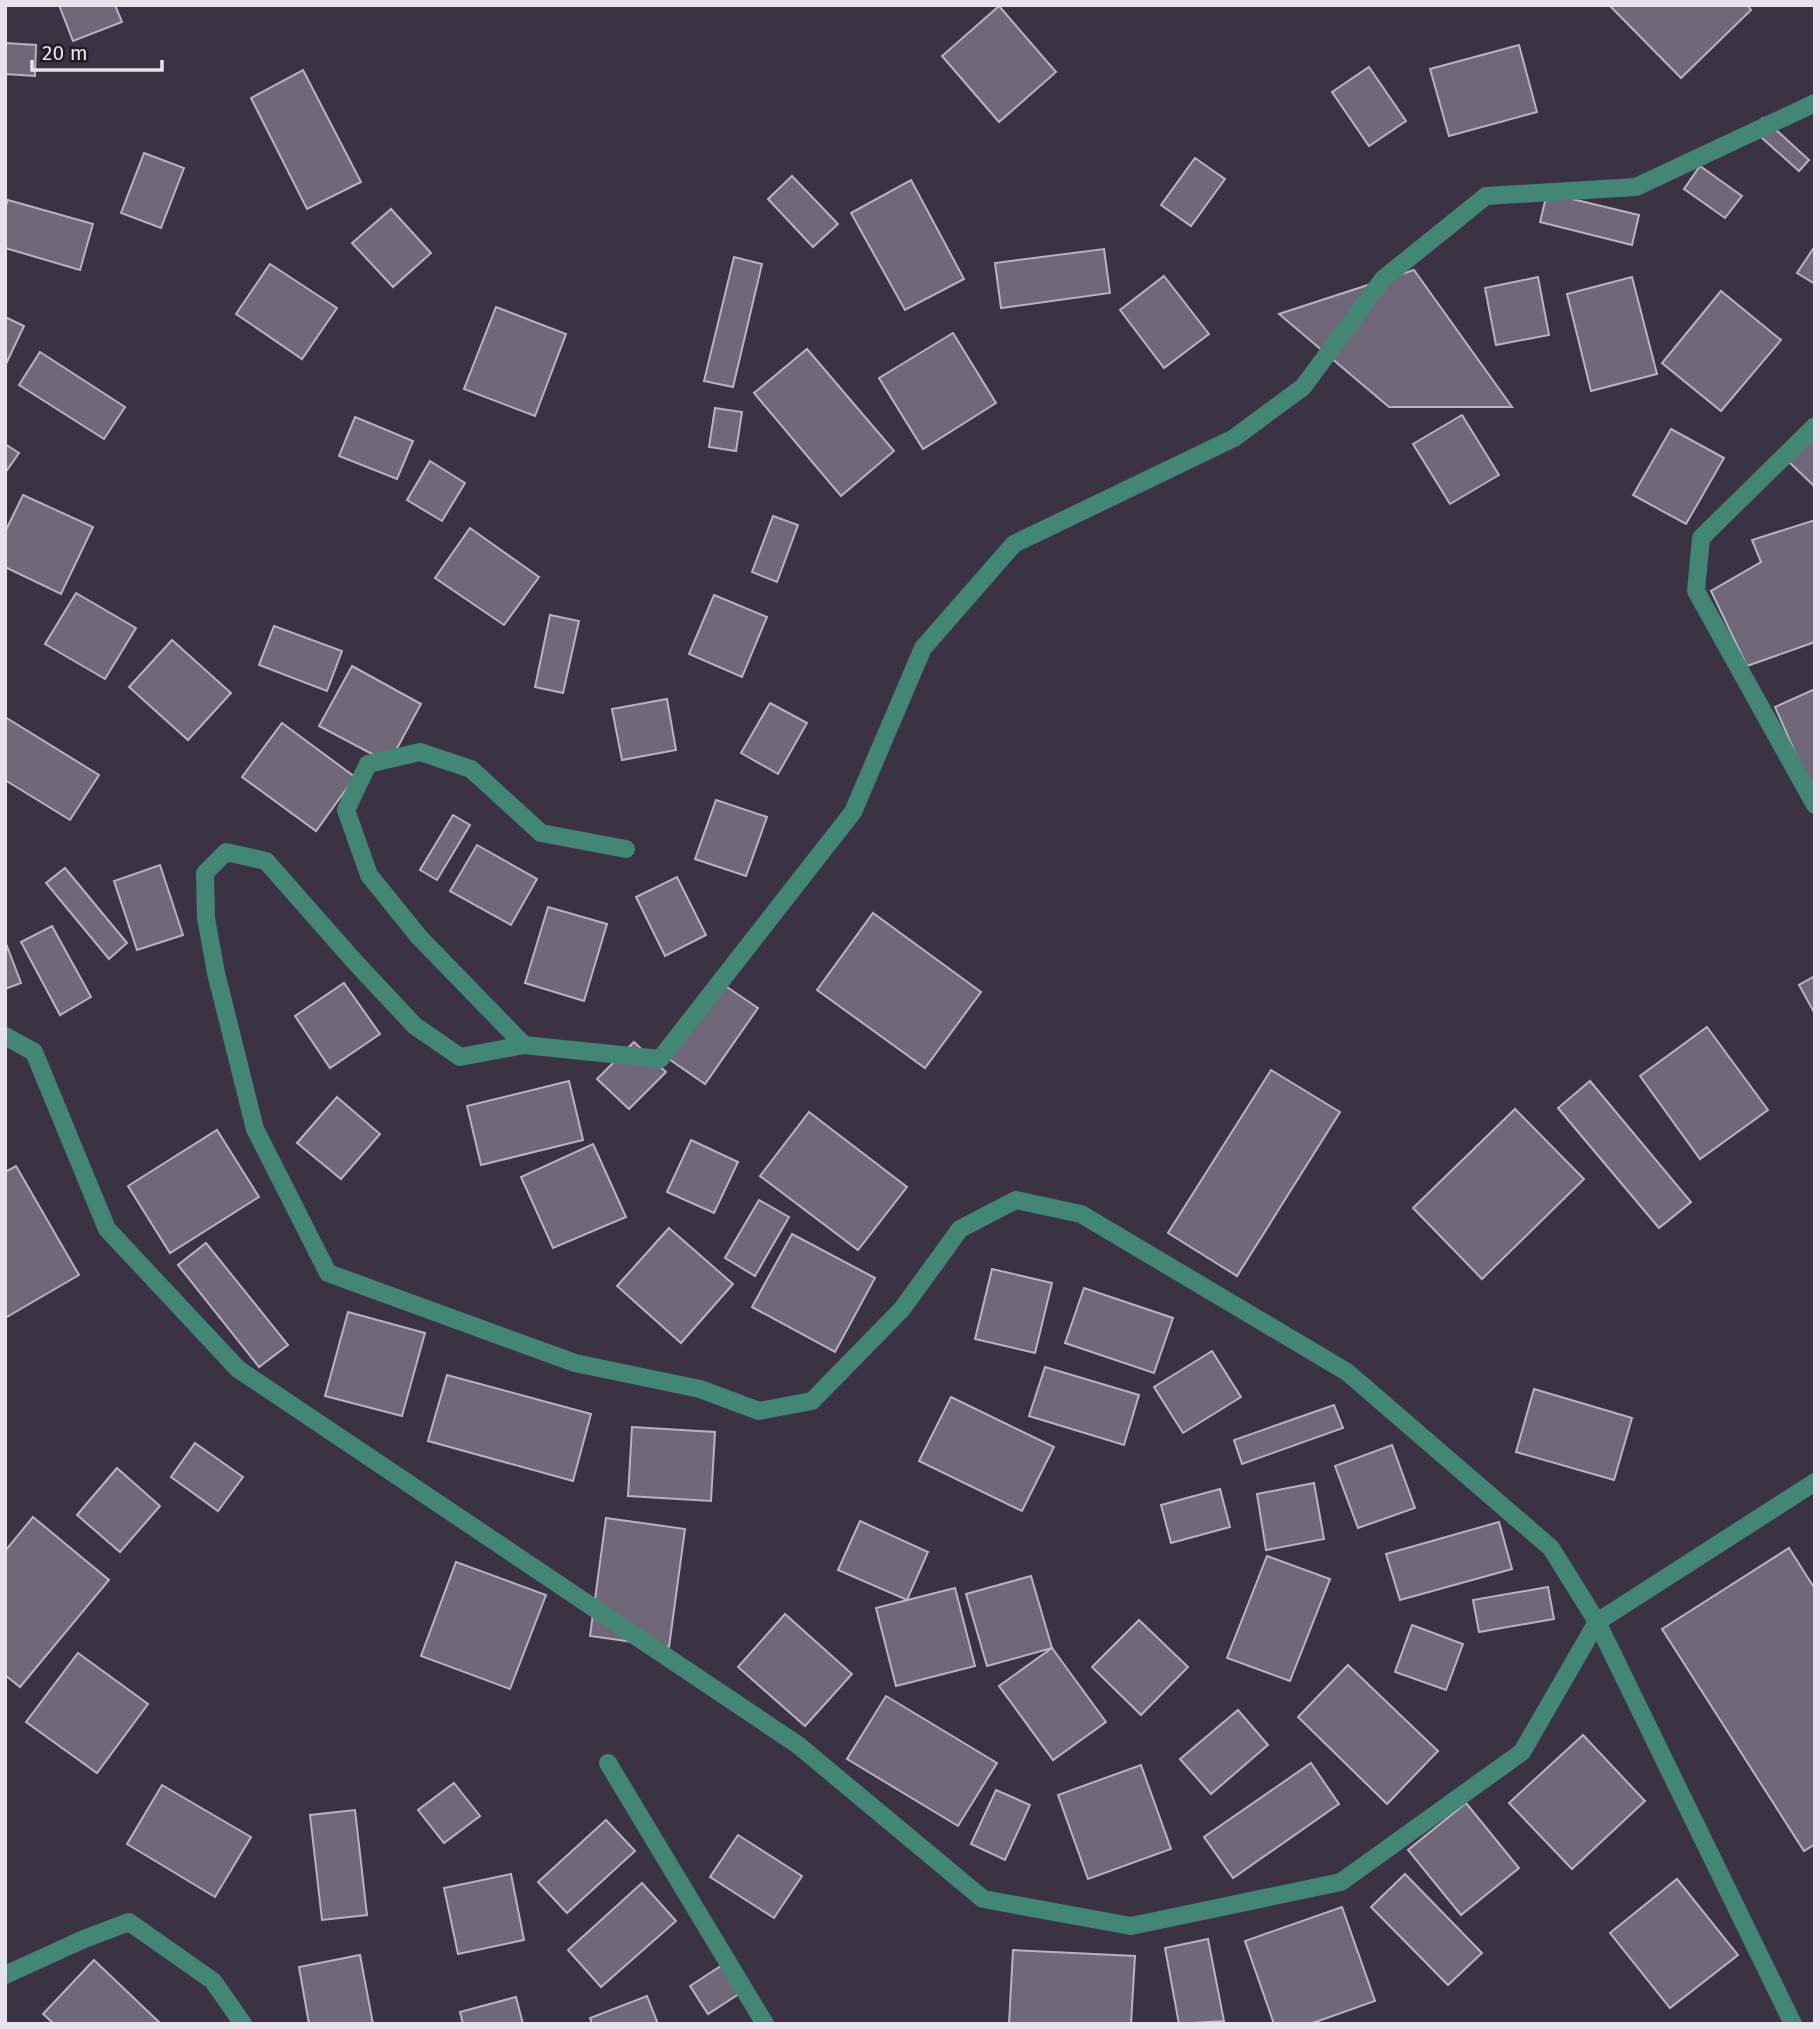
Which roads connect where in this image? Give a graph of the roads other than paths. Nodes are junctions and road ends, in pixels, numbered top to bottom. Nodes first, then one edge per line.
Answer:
1 (1815, 103) edge
2 (1815, 426) edge
3 (1815, 805) edge
4 (626, 849) dead end
5 (5, 1036) edge
6 (524, 1045) junction
7 (1815, 1482) edge
8 (1597, 1622) junction
9 (608, 1763) dead end
10 (5, 1975) edge
11 (243, 2024) edge
12 (765, 2024) edge
13 (1793, 2024) edge

1 - 6 street
2 - 3 street
4 - 6 street
5 - 8 street
6 - 8 street
7 - 8 street
8 - 13 street
9 - 12 street
10 - 11 street

